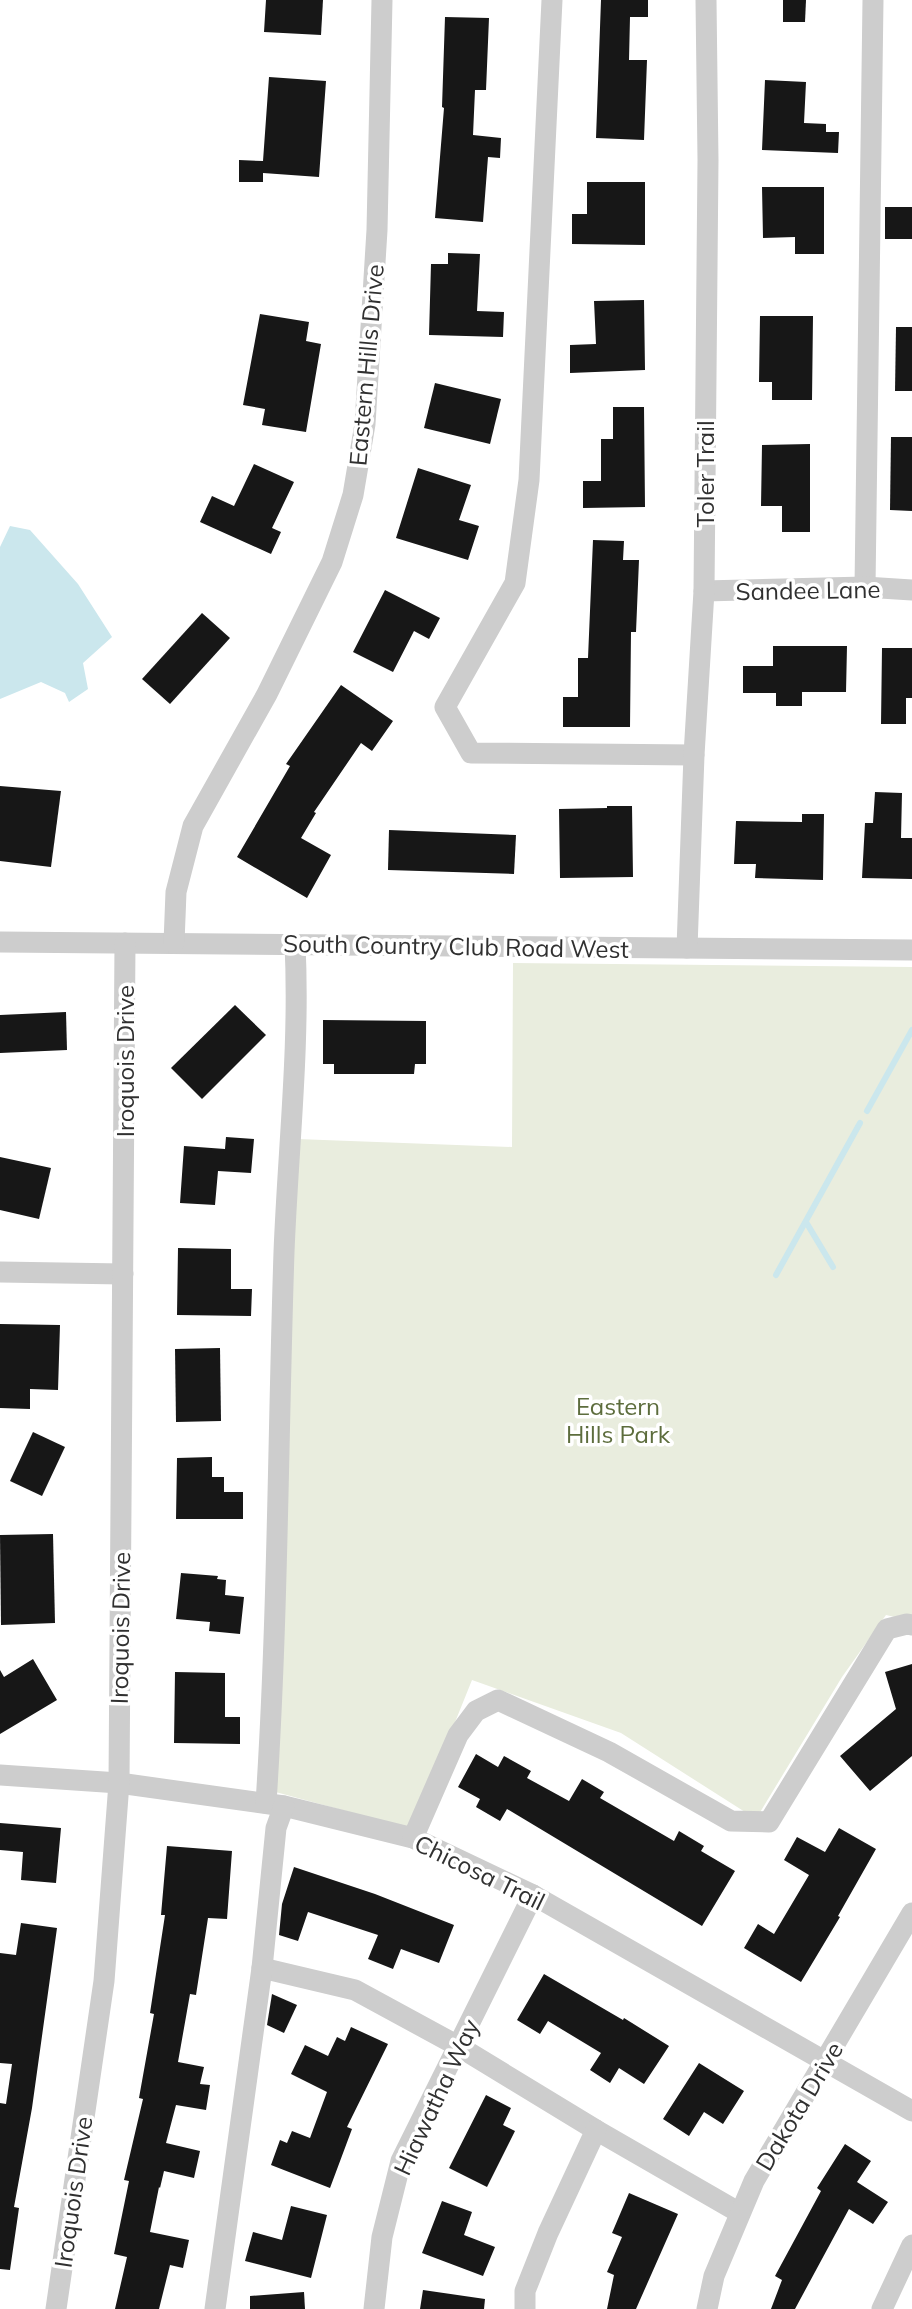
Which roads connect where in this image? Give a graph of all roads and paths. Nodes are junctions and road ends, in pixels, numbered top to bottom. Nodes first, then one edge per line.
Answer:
1 (382, 0) edge
2 (552, 0) edge
3 (706, 0) edge
4 (873, 0) edge
5 (865, 587) junction
6 (912, 590) edge
7 (704, 591) junction
8 (694, 755) junction
9 (0, 942) edge
10 (125, 943) junction
11 (174, 943) junction
12 (295, 944) junction
13 (687, 948) junction
14 (912, 950) edge
15 (0, 1272) edge
16 (123, 1274) junction
17 (912, 1625) edge
18 (0, 1775) edge
19 (118, 1783) junction
20 (275, 1805) junction
21 (413, 1838) junction
22 (533, 1895) junction
23 (912, 1913) edge
24 (262, 1968) junction
25 (458, 2046) junction
26 (826, 2062) junction
27 (912, 2111) edge
28 (596, 2130) junction
29 (740, 2213) junction
30 (912, 2245) edge
31 (56, 2309) edge
32 (215, 2309) edge
33 (374, 2309) edge
34 (525, 2309) edge
35 (707, 2309) edge
36 (882, 2309) edge

1 - 11 street, Eastern Hills Drive
2 - 8 street
3 - 7 street, Toler Trail
4 - 5 street
5 - 6 street, Sandee Lane
5 - 7 street, Sandee Lane
7 - 8 street, Toler Trail
8 - 13 street, Toler Trail
9 - 10 street, South Country Club Road West
10 - 11 street, South Country Club Road West
10 - 16 street, Iroquois Drive
11 - 12 street, South Country Club Road West
12 - 13 street, South Country Club Road West
12 - 20 street
13 - 14 street, South Country Club Road West
15 - 16 street
16 - 19 street, Iroquois Drive
17 - 21 street
18 - 19 street, Chicosa Trail
19 - 20 street, Chicosa Trail
19 - 31 street, Iroquois Drive
20 - 21 street, Chicosa Trail
20 - 24 street
21 - 22 street, Chicosa Trail
22 - 25 street, Hiawatha Way
22 - 26 street, Chicosa Trail
23 - 26 street, Dakota Drive
24 - 25 street
24 - 32 street
25 - 28 street
25 - 33 street, Hiawatha Way
26 - 27 street, Chicosa Trail
26 - 29 street, Dakota Drive
28 - 29 street
28 - 34 street
29 - 35 street, Dakota Drive
30 - 36 street

